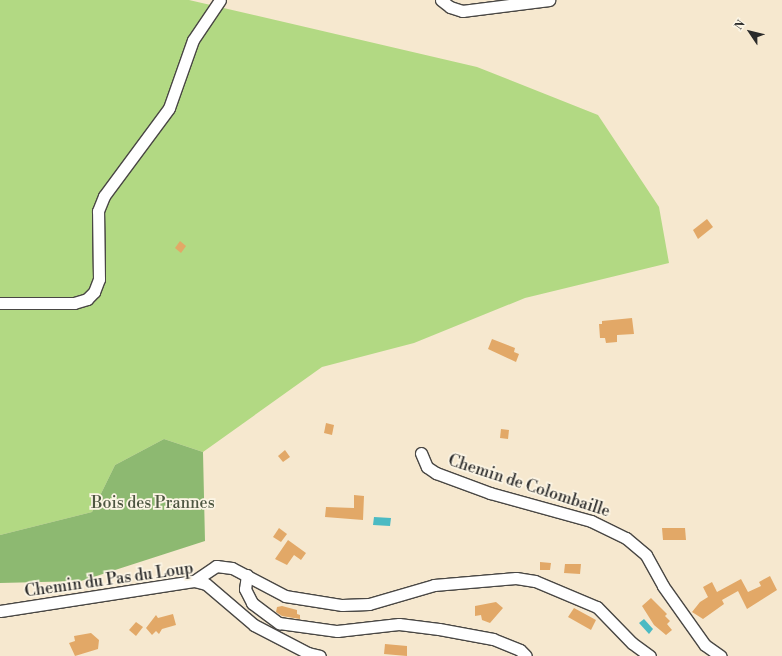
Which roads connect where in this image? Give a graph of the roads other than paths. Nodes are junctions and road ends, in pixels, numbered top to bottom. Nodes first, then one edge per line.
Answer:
1 (220, 0) edge
2 (441, 0) edge
3 (549, 0) edge
4 (0, 303) edge
5 (421, 453) dead end
6 (247, 574) junction
7 (194, 581) junction
8 (0, 612) edge
9 (320, 656) edge
10 (526, 656) edge
11 (650, 656) edge
12 (721, 656) edge

1 - 4 street
2 - 3 street
5 - 12 street, Chemin de Colombaille
6 - 7 street
6 - 10 street
6 - 11 street
7 - 8 street, Chemin du Pas du Loup
7 - 9 street, Chemin du Pas du Loup

